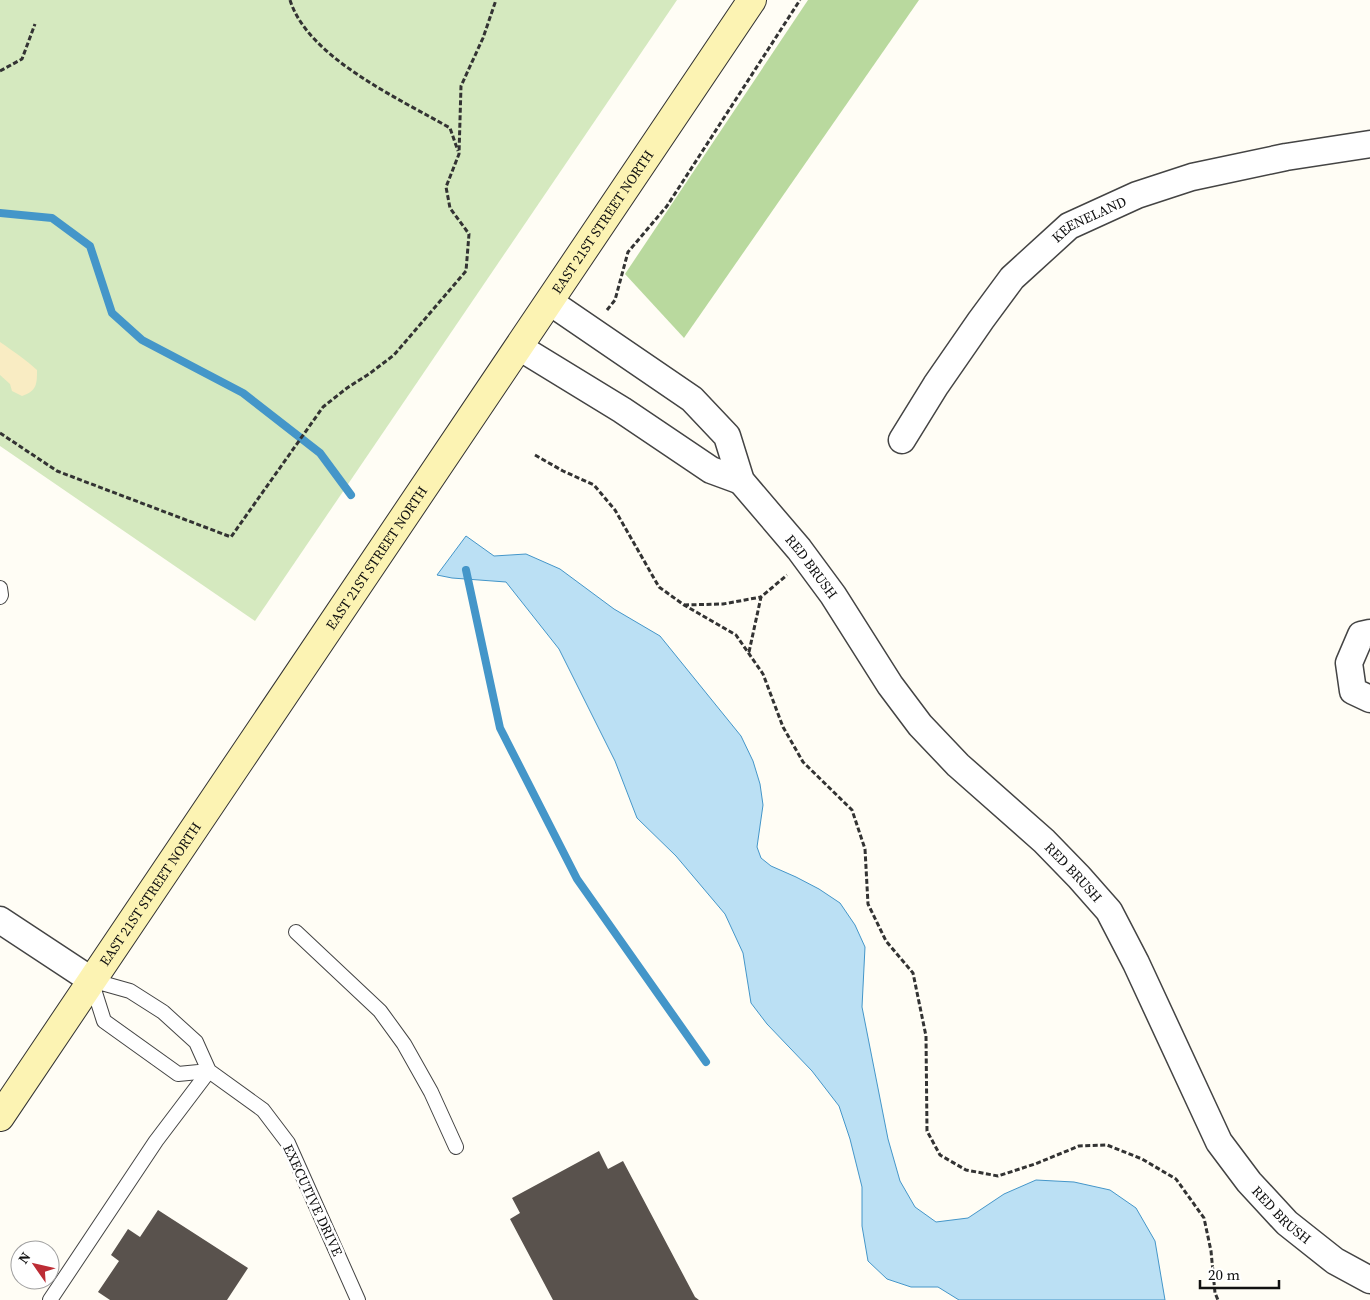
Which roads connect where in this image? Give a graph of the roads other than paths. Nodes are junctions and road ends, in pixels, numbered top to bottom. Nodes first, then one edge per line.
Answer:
1 (752, 0) edge
2 (1370, 144) edge
3 (550, 302) junction
4 (519, 347) junction
5 (902, 440) dead end
6 (741, 482) junction
7 (0, 588) edge
8 (0, 597) edge
9 (1370, 633) edge
10 (1370, 699) edge
11 (0, 920) edge
12 (296, 932) dead end
13 (92, 980) junction
14 (209, 1072) junction
15 (0, 1117) edge
16 (456, 1146) dead end
17 (1370, 1280) edge
18 (50, 1300) edge
19 (358, 1300) edge

1 - 3 main road, EAST 21ST STREET NORTH
2 - 5 street, KEENELAND
3 - 4 main road, EAST 21ST STREET NORTH
3 - 6 street, RED BRUSH
4 - 6 street, RED BRUSH
4 - 13 main road, EAST 21ST STREET NORTH
6 - 17 street, RED BRUSH
7 - 8 lane
9 - 10 street
11 - 13 street
12 - 16 lane
13 - 14 lane
13 - 14 lane
13 - 15 main road, EAST 21ST STREET NORTH
14 - 18 lane
14 - 19 lane, EXECUTIVE DRIVE

